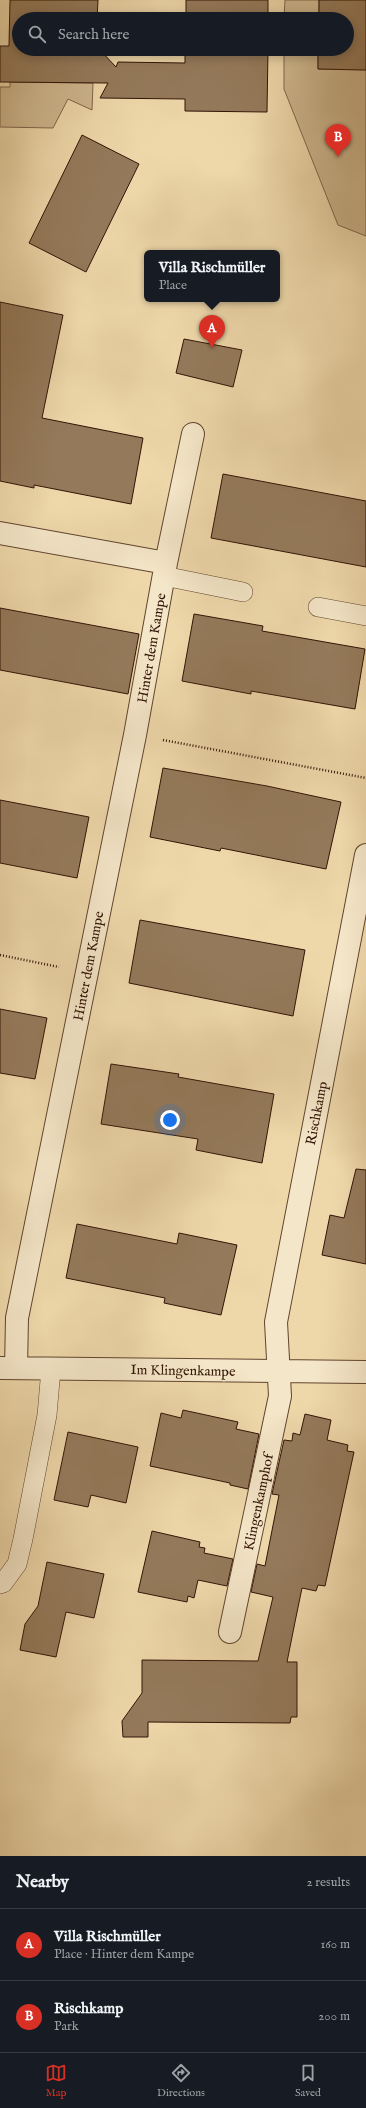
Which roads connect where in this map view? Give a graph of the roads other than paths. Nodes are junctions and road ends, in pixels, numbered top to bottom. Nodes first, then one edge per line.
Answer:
1 (193, 434) dead end
2 (0, 533) edge
3 (165, 570) junction
4 (243, 592) dead end
5 (318, 607) dead end
6 (366, 616) edge
7 (366, 855) edge
8 (8, 1368) edge
9 (51, 1368) junction
10 (278, 1372) junction
11 (366, 1372) edge
12 (0, 1584) edge
13 (230, 1632) dead end

1 - 3 street, Hinter dem Kampe
2 - 3 street
3 - 4 lane
3 - 8 street, Hinter dem Kampe
5 - 6 lane
7 - 10 street, Rischkamp
8 - 9 street, Im Klingenkampe
9 - 10 street, Im Klingenkampe
9 - 12 lane
10 - 11 street, Im Klingenkampe
10 - 13 street, Klingenkamphof

